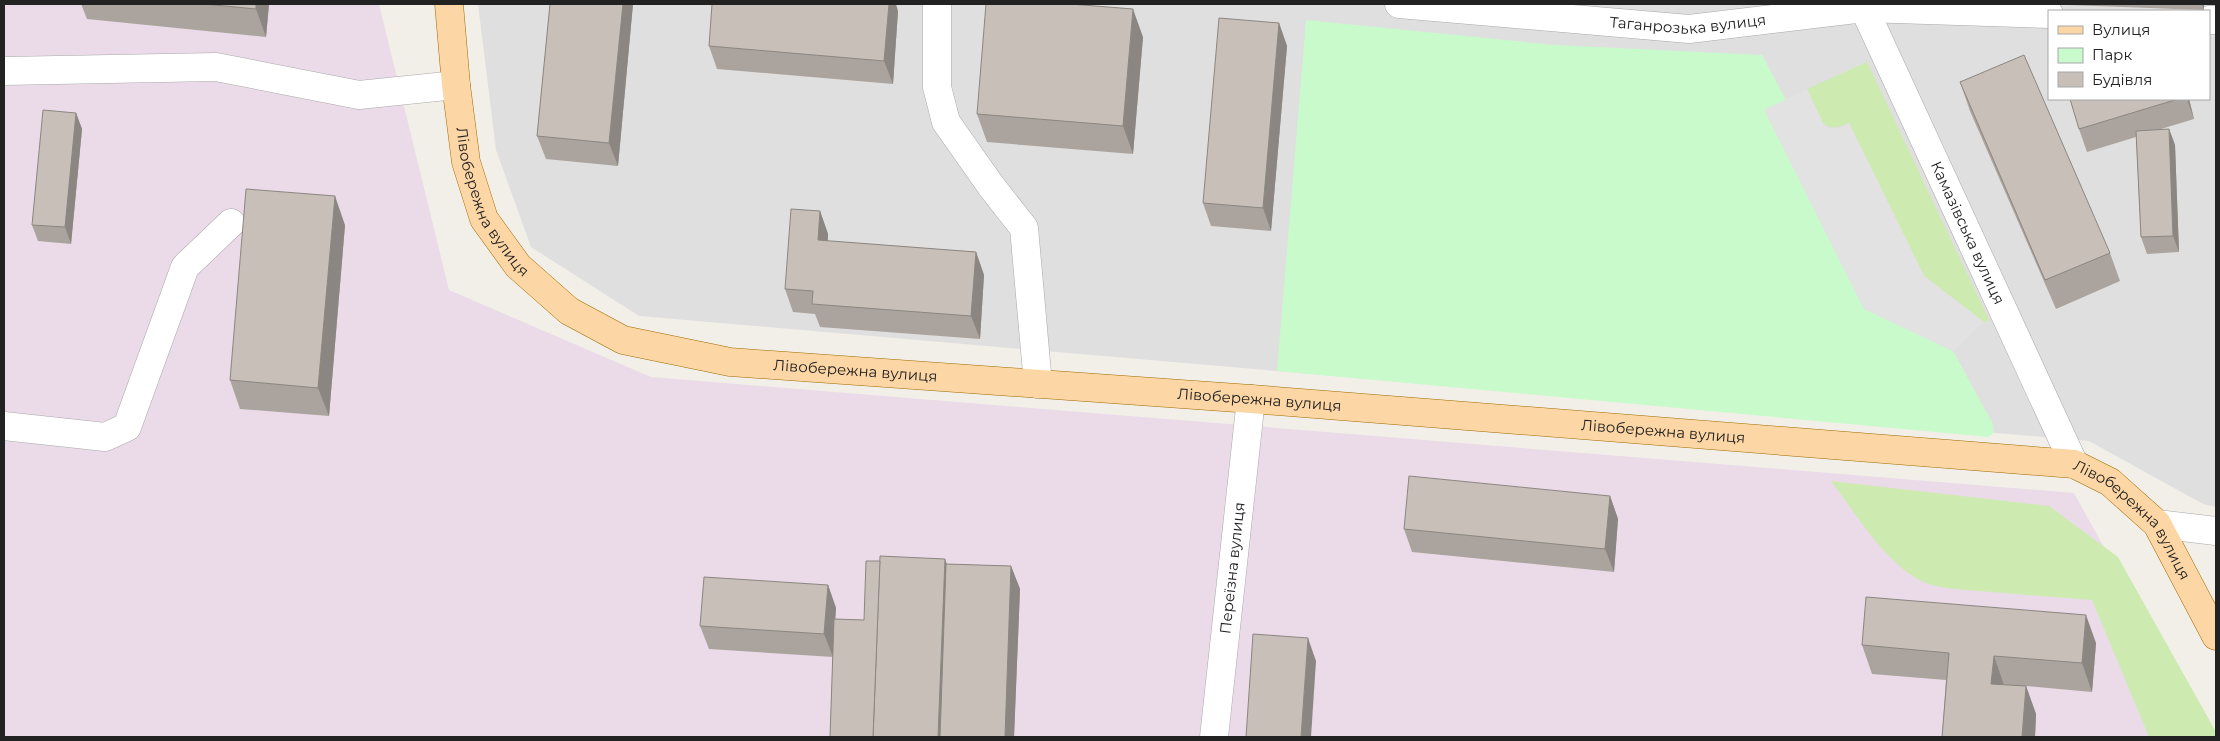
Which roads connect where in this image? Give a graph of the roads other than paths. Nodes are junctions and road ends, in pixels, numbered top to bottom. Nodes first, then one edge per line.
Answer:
1 (450, 4) edge
2 (936, 4) edge
3 (1411, 4) edge
4 (1863, 6) edge
5 (2048, 14) edge
6 (4, 71) edge
7 (456, 85) junction
8 (231, 224) dead end
9 (1038, 384) junction
10 (1251, 399) junction
11 (4, 426) edge
12 (2074, 464) junction
13 (2157, 524) junction
14 (2216, 531) edge
15 (2216, 636) edge
16 (1214, 737) edge

1 - 7 main road, Лівобережна вулиця
2 - 9 street
3 - 4 street, Таганрозька вулиця
4 - 5 street, Таганрозька вулиця
4 - 12 street, Камазівська вулиця
6 - 7 street
7 - 9 main road, Лівобережна вулиця
8 - 11 street
9 - 10 main road, Лівобережна вулиця
10 - 12 main road, Лівобережна вулиця
10 - 16 street, Переїзна вулиця
12 - 13 main road, Лівобережна вулиця
13 - 14 street
13 - 15 main road, Лівобережна вулиця

